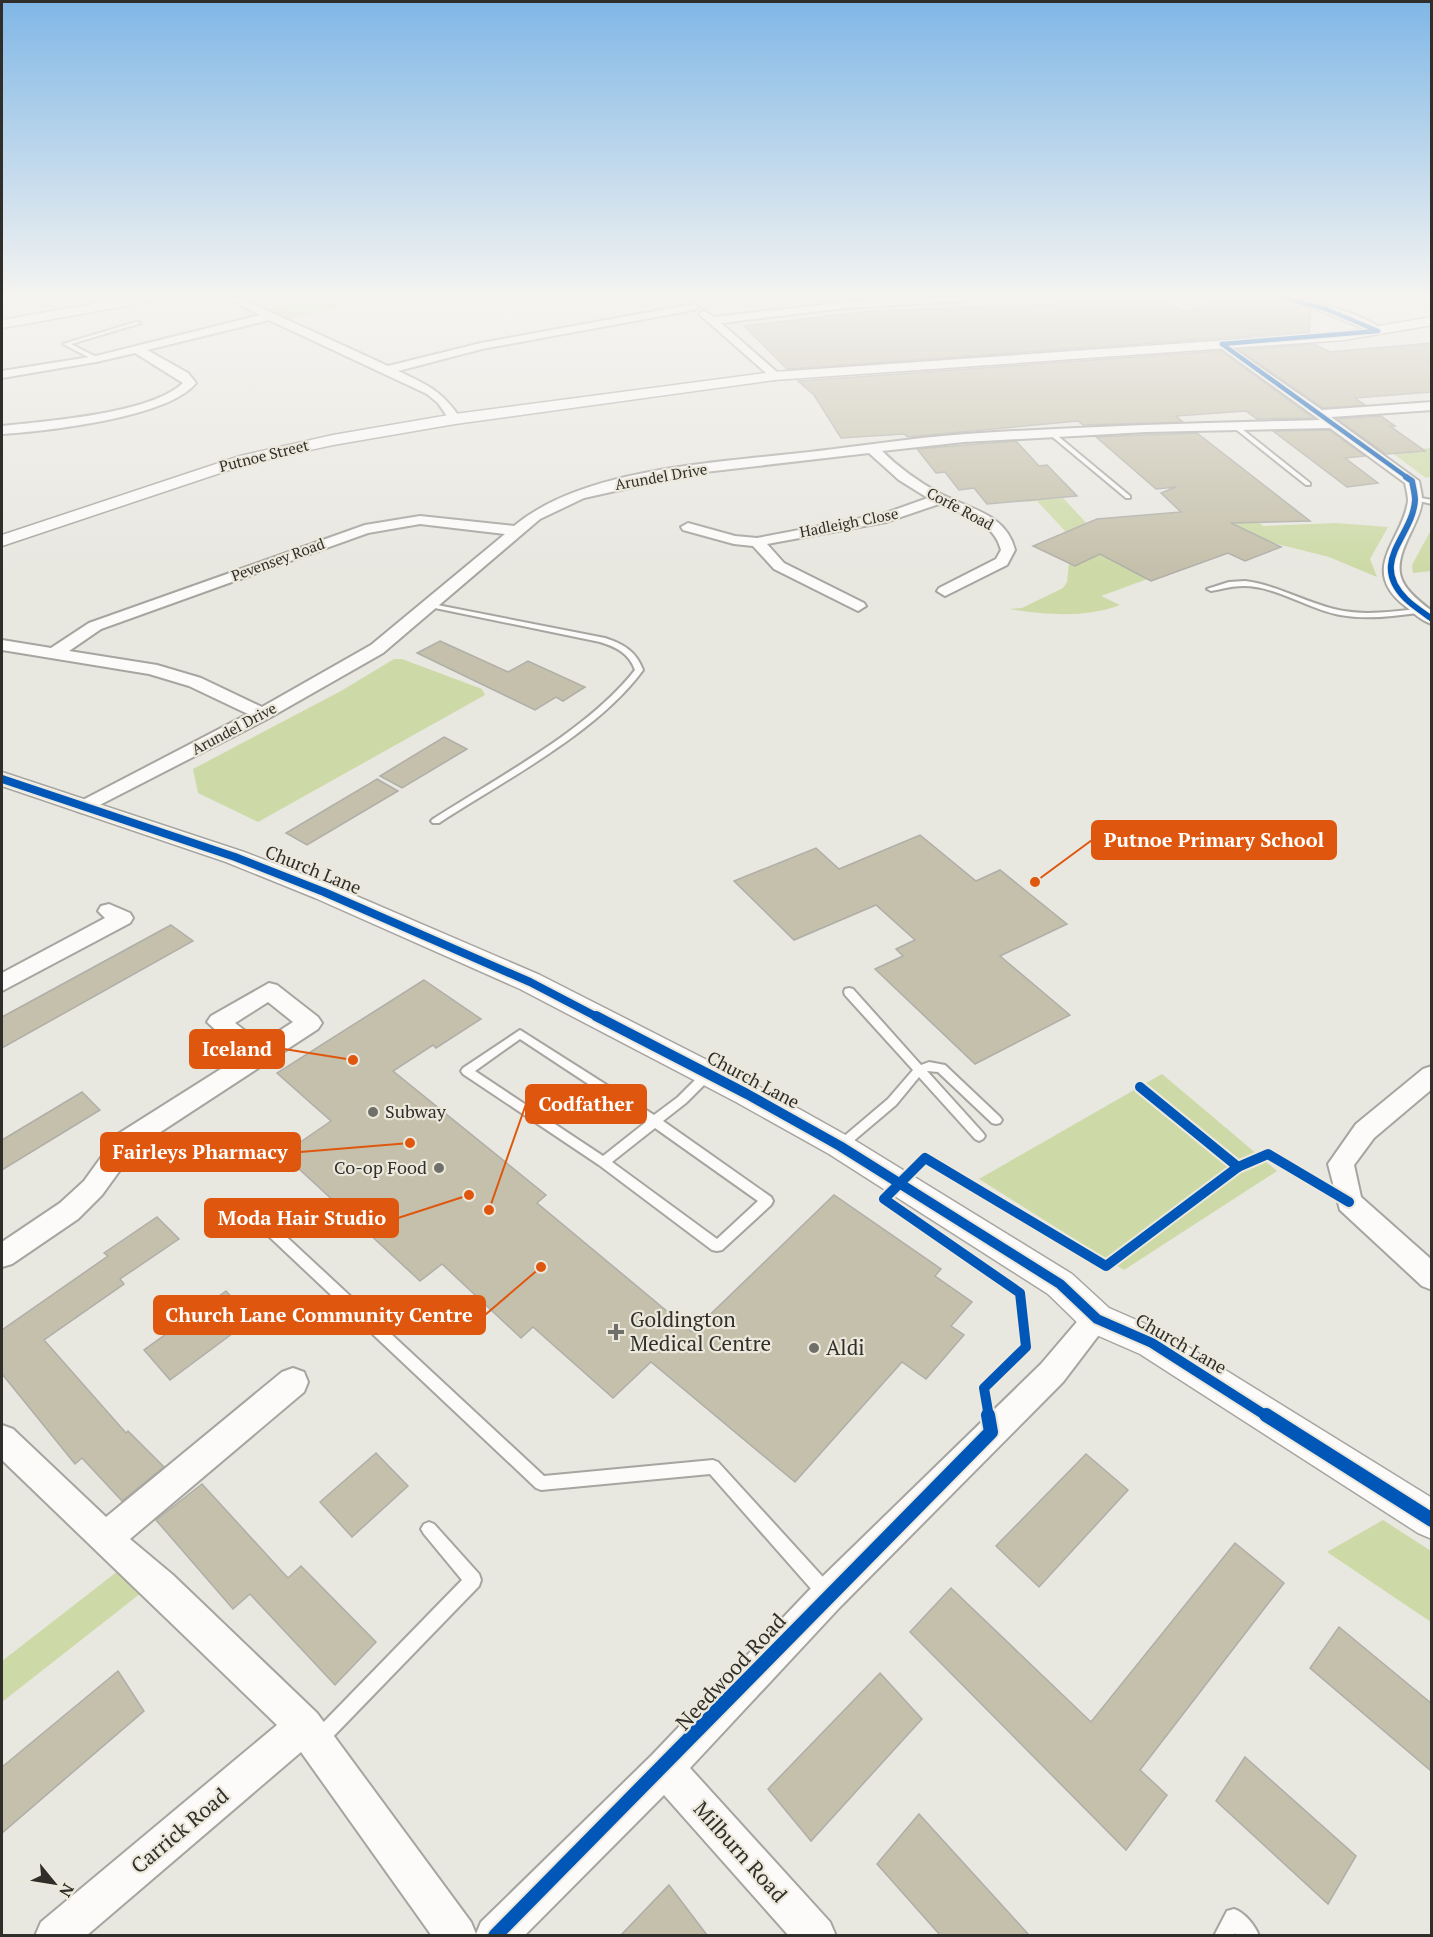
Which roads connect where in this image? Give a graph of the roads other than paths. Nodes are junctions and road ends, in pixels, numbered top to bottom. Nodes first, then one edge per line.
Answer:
1 (187, 388) edge
2 (426, 388) edge
3 (682, 388) edge
4 (1284, 388) edge
5 (1431, 406) edge
6 (1319, 414) junction
7 (455, 419) junction
8 (1331, 424) junction
9 (1235, 426) junction
10 (2, 430) edge
11 (1051, 433) junction
12 (871, 447) junction
13 (1308, 484) dead end
14 (1128, 497) dead end
15 (940, 499) junction
16 (1426, 501) edge
17 (688, 526) dead end
18 (516, 531) junction
19 (2, 541) edge
20 (757, 542) junction
21 (1211, 589) dead end
22 (945, 591) dead end
23 (430, 605) junction
24 (858, 606) dead end
25 (1427, 615) edge
26 (2, 645) edge
27 (53, 654) junction
28 (263, 714) junction
29 (2, 779) edge
30 (84, 807) junction
31 (436, 821) dead end
32 (109, 911) dead end
33 (4, 979) edge
34 (849, 992) dead end
35 (260, 1056) dead end
36 (918, 1071) junction
37 (708, 1074) junction
38 (1431, 1076) edge
39 (996, 1120) dead end
40 (654, 1121) junction
41 (979, 1136) dead end
42 (840, 1146) junction
43 (603, 1162) junction
44 (246, 1207) dead end
45 (2, 1256) edge
46 (1431, 1278) edge
47 (1097, 1318) junction
48 (293, 1382) dead end
49 (2, 1438) edge
50 (1431, 1520) edge
51 (429, 1530) dead end
52 (105, 1539) junction
53 (828, 1595) junction
54 (310, 1734) junction
55 (664, 1768) junction
56 (55, 1935) edge
57 (457, 1935) edge
58 (495, 1935) edge
59 (816, 1935) edge
60 (1223, 1935) edge
61 (1250, 1935) edge

1 - 10 street
2 - 7 street
3 - 7 street, Putnoe Street
4 - 6 street
5 - 6 street
6 - 8 street
7 - 19 street, Putnoe Street
8 - 9 street, Arundel Drive
8 - 16 street
9 - 11 street, Arundel Drive
9 - 13 lane
11 - 12 street, Arundel Drive
11 - 14 lane
12 - 15 street, Corfe Road
12 - 18 street, Arundel Drive
15 - 20 street, Hadleigh Close
15 - 22 street, Corfe Road
16 - 25 street
17 - 20 street, Hadleigh Close
18 - 23 street, Arundel Drive
18 - 27 street, Pevensey Road
20 - 24 street
21 - 25 lane
23 - 28 street, Arundel Drive
23 - 31 lane
26 - 27 street
27 - 28 street
28 - 30 street, Arundel Drive
29 - 30 street, Church Lane
30 - 37 street, Church Lane
32 - 33 street
34 - 36 lane
35 - 45 street
36 - 39 lane
36 - 41 lane
36 - 42 lane
37 - 40 lane
37 - 42 street, Church Lane
38 - 46 street
40 - 43 lane
40 - 43 lane
40 - 43 lane
42 - 47 street, Church Lane
44 - 53 lane
47 - 50 street, Church Lane
47 - 53 street, Needwood Road
48 - 52 street
49 - 52 street
51 - 54 lane
52 - 54 street
53 - 55 street, Needwood Road
54 - 56 street, Carrick Road
54 - 57 street
55 - 58 street, Needwood Road
55 - 59 street, Milburn Road
60 - 61 lane

